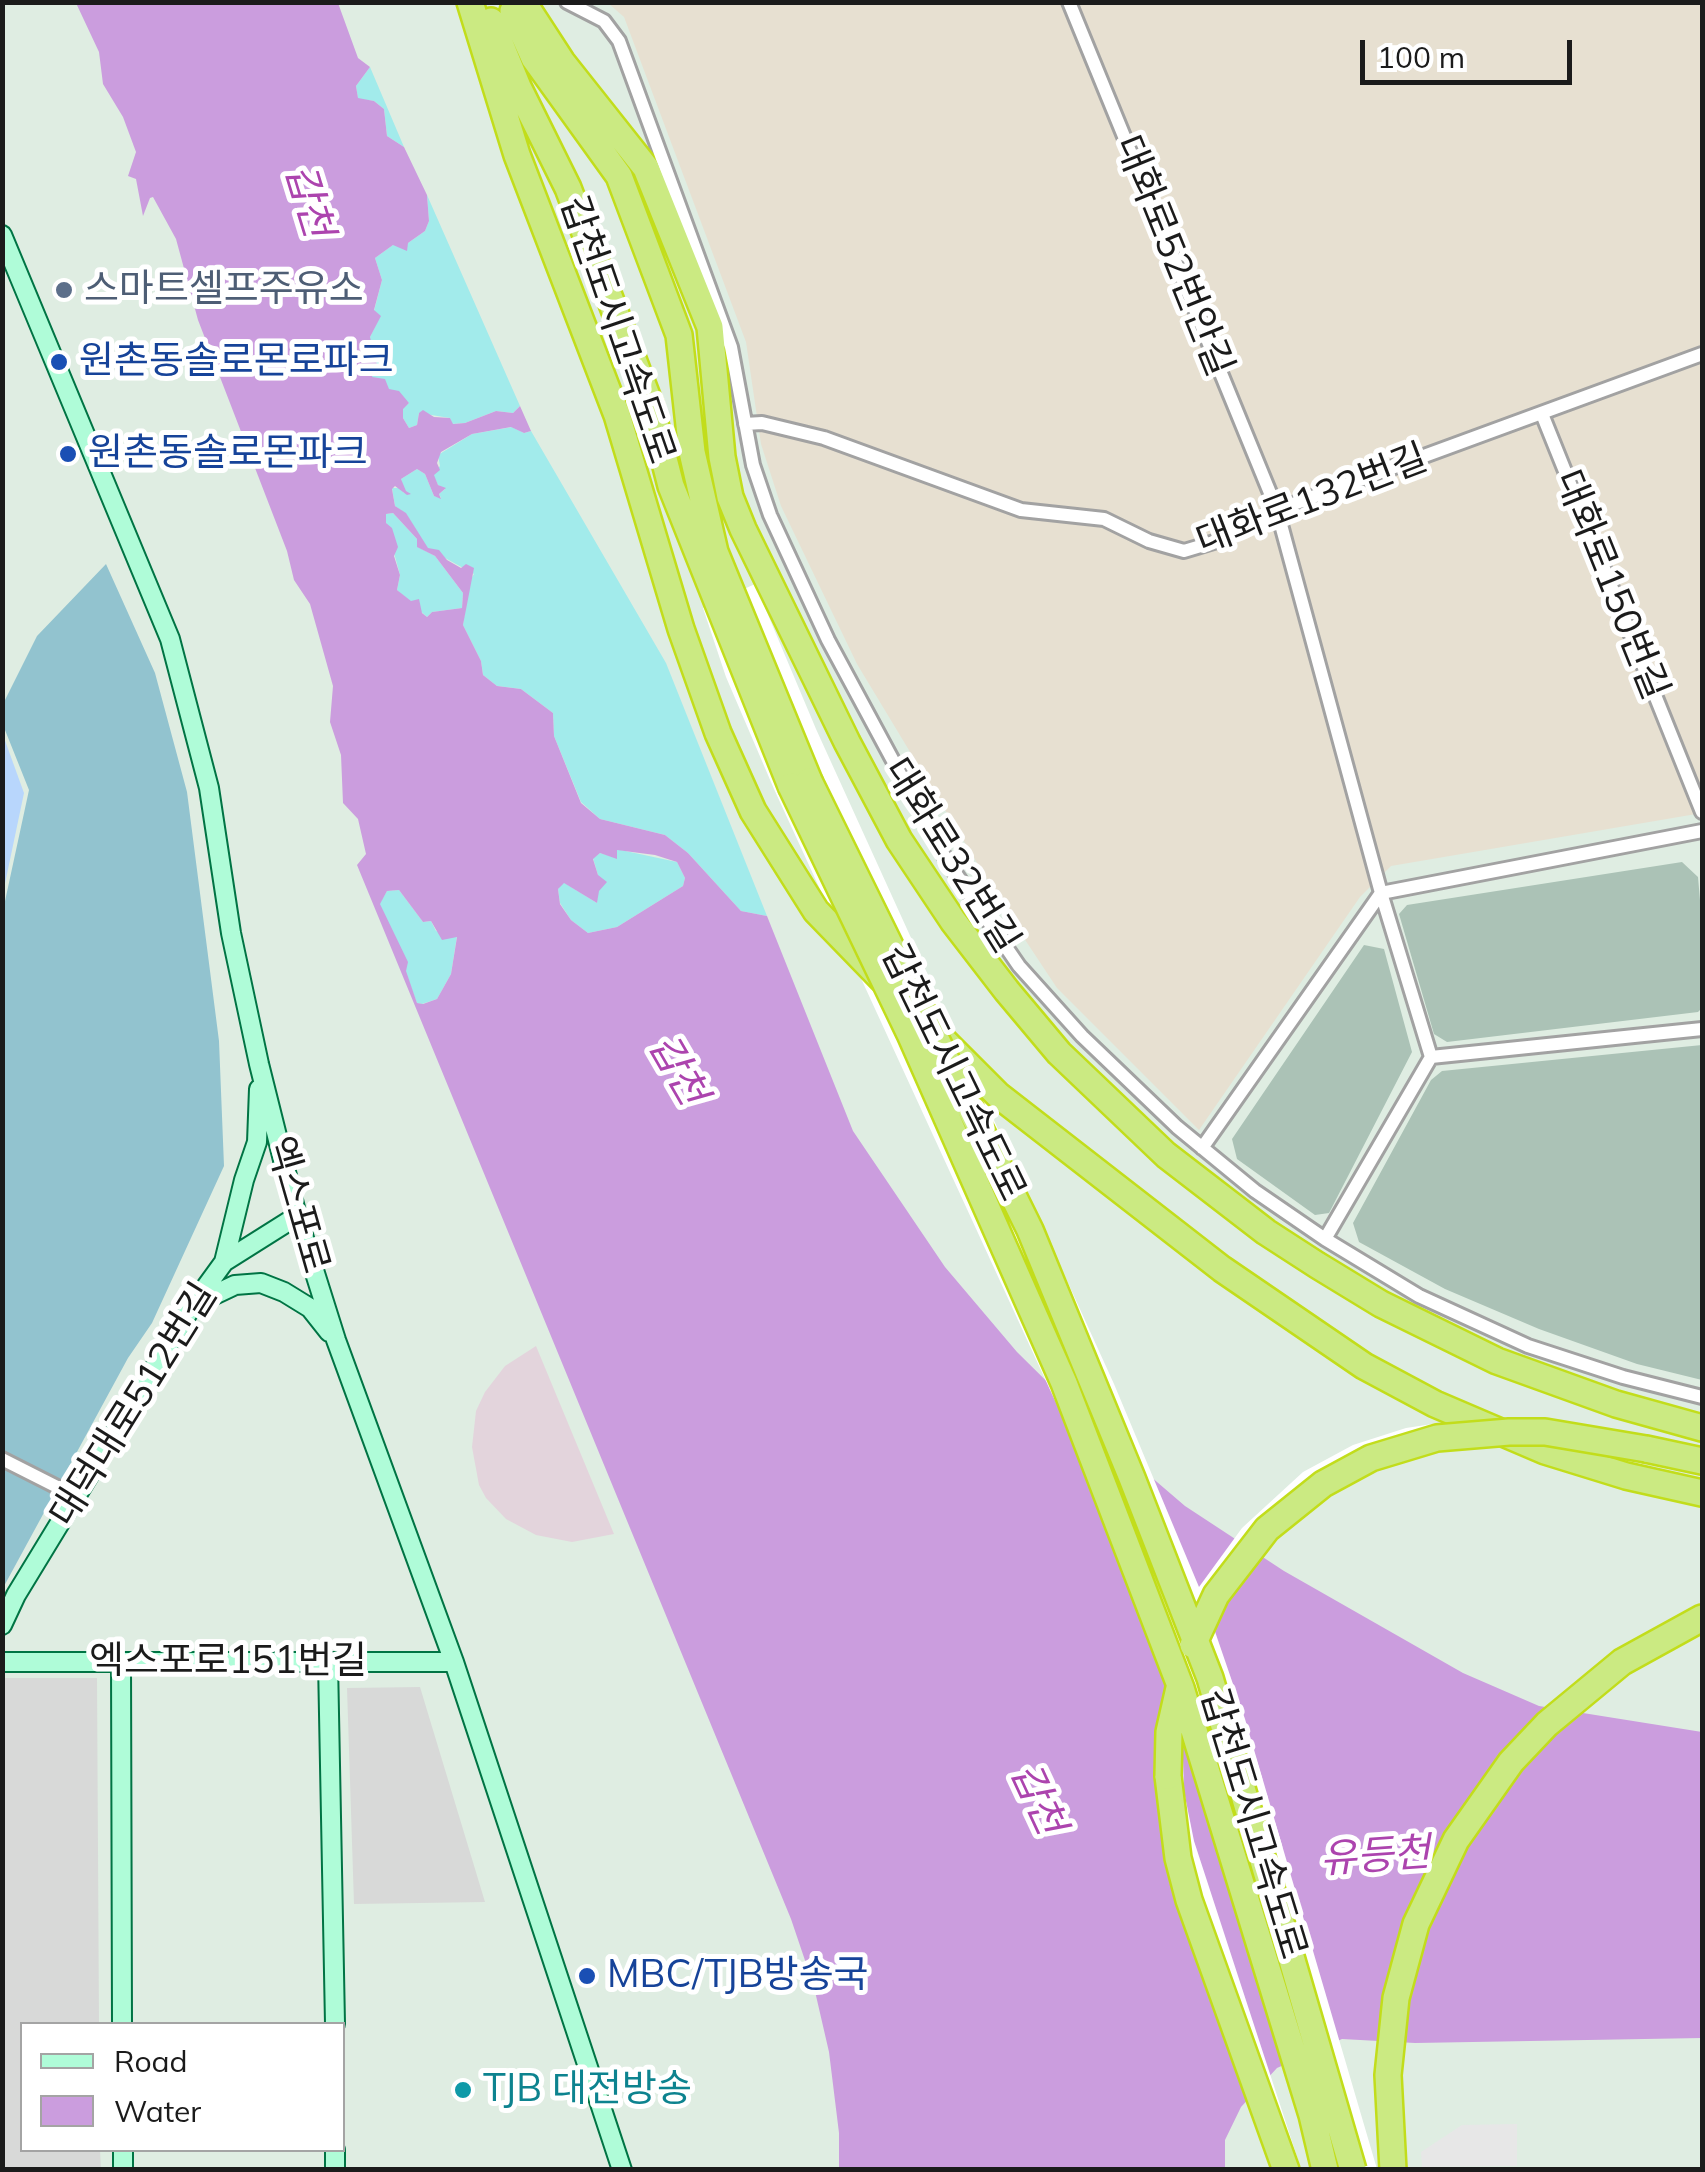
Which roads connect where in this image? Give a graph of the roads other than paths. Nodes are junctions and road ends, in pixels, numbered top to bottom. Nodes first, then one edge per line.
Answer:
1 (470, 2) edge
2 (484, 2) edge
3 (510, 2) edge
4 (523, 2) edge
5 (567, 2) edge
6 (1069, 2) edge
7 (2, 235) edge
8 (1702, 354) edge
9 (1542, 414) junction
10 (745, 424) junction
11 (1277, 510) junction
12 (800, 784) junction
13 (1702, 812) edge
14 (1702, 831) edge
15 (1381, 893) junction
16 (1702, 1029) edge
17 (1431, 1057) junction
18 (259, 1064) junction
19 (1202, 1148) junction
20 (298, 1216) junction
21 (1326, 1239) junction
22 (224, 1262) junction
23 (192, 1306) junction
24 (336, 1340) junction
25 (1702, 1397) edge
26 (1702, 1428) edge
27 (2, 1459) edge
28 (1702, 1461) edge
29 (1702, 1493) edge
30 (77, 1498) junction
31 (1702, 1618) edge
32 (2, 1625) edge
33 (2, 1662) edge
34 (121, 1662) junction
35 (328, 1662) junction
36 (454, 1662) junction
37 (122, 2022) edge
38 (335, 2022) edge
39 (622, 2170) edge
40 (1286, 2170) edge
41 (1324, 2170) edge
42 (1353, 2170) edge
43 (1394, 2170) edge

1 - 29 highway
2 - 12 highway, 갑천도시고속도로
3 - 12 highway, 갑천도시고속도로
4 - 26 highway
5 - 10 street, 대화로32번길
6 - 11 street, 대화로52번안길
7 - 18 street, 엑스포로
8 - 9 street, 대화로132번길
9 - 11 street, 대화로132번길
9 - 13 street, 대화로150번길
10 - 11 street, 대화로132번길
10 - 19 street, 대화로32번길
11 - 15 street, 대화로52번안길
12 - 41 highway, 갑천도시고속도로, bridge
12 - 42 highway, 갑천도시고속도로, bridge
14 - 15 street
15 - 17 street, 대화로52번안길
15 - 19 street
16 - 17 street
17 - 21 street
18 - 20 street, 엑스포로
18 - 22 street
19 - 21 street, 대화로32번길
20 - 22 street, 대덕대로512번길
20 - 24 street, 엑스포로
21 - 25 street, 대화로32번길
22 - 23 street, 대덕대로512번길
23 - 24 street
23 - 30 street, 대덕대로512번길
24 - 36 street, 엑스포로
27 - 30 street
28 - 40 highway, bridge
30 - 32 street, 대덕대로512번길
31 - 43 highway
33 - 34 street, 엑스포로151번길
34 - 35 street, 엑스포로151번길
34 - 37 street
35 - 36 street, 엑스포로151번길
35 - 38 street
36 - 39 street, 엑스포로

